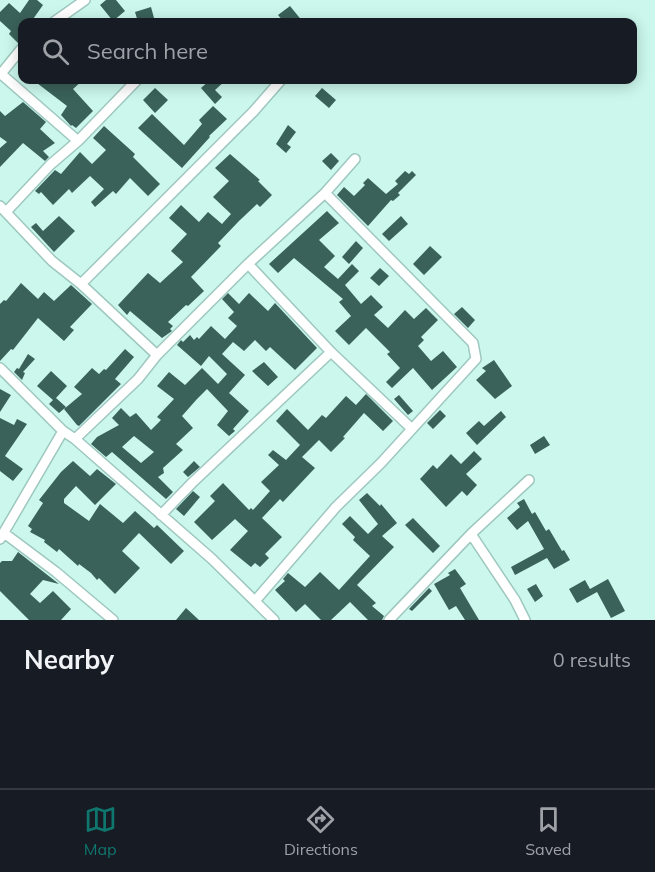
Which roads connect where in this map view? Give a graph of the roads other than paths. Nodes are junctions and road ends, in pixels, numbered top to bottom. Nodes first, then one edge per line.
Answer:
1 (79, 1) edge
2 (59, 18) edge
3 (18, 53) edge
4 (0, 74) edge
5 (133, 84) edge
6 (277, 84) edge
7 (78, 141) junction
8 (356, 159) dead end
9 (324, 193) junction
10 (3, 209) edge
11 (248, 264) junction
12 (81, 284) junction
13 (331, 352) junction
14 (157, 355) junction
15 (0, 368) edge
16 (411, 428) junction
17 (63, 431) junction
18 (75, 439) junction
19 (529, 480) dead end
20 (161, 514) junction
21 (471, 534) junction
22 (2, 536) edge
23 (255, 601) junction
24 (396, 618) edge
25 (113, 620) edge
26 (274, 620) edge
27 (525, 620) edge

1 - 2 street
3 - 4 street
4 - 7 street
5 - 7 street
6 - 12 street
7 - 10 street
8 - 9 street
9 - 11 street
9 - 16 street
10 - 12 street
11 - 13 street
11 - 14 street
12 - 14 street
13 - 16 street
13 - 20 street
14 - 18 street
15 - 17 street
16 - 23 street
17 - 18 street
17 - 22 street
18 - 20 street
19 - 21 street
20 - 23 street
21 - 24 street
21 - 27 street
22 - 25 street
23 - 26 street

